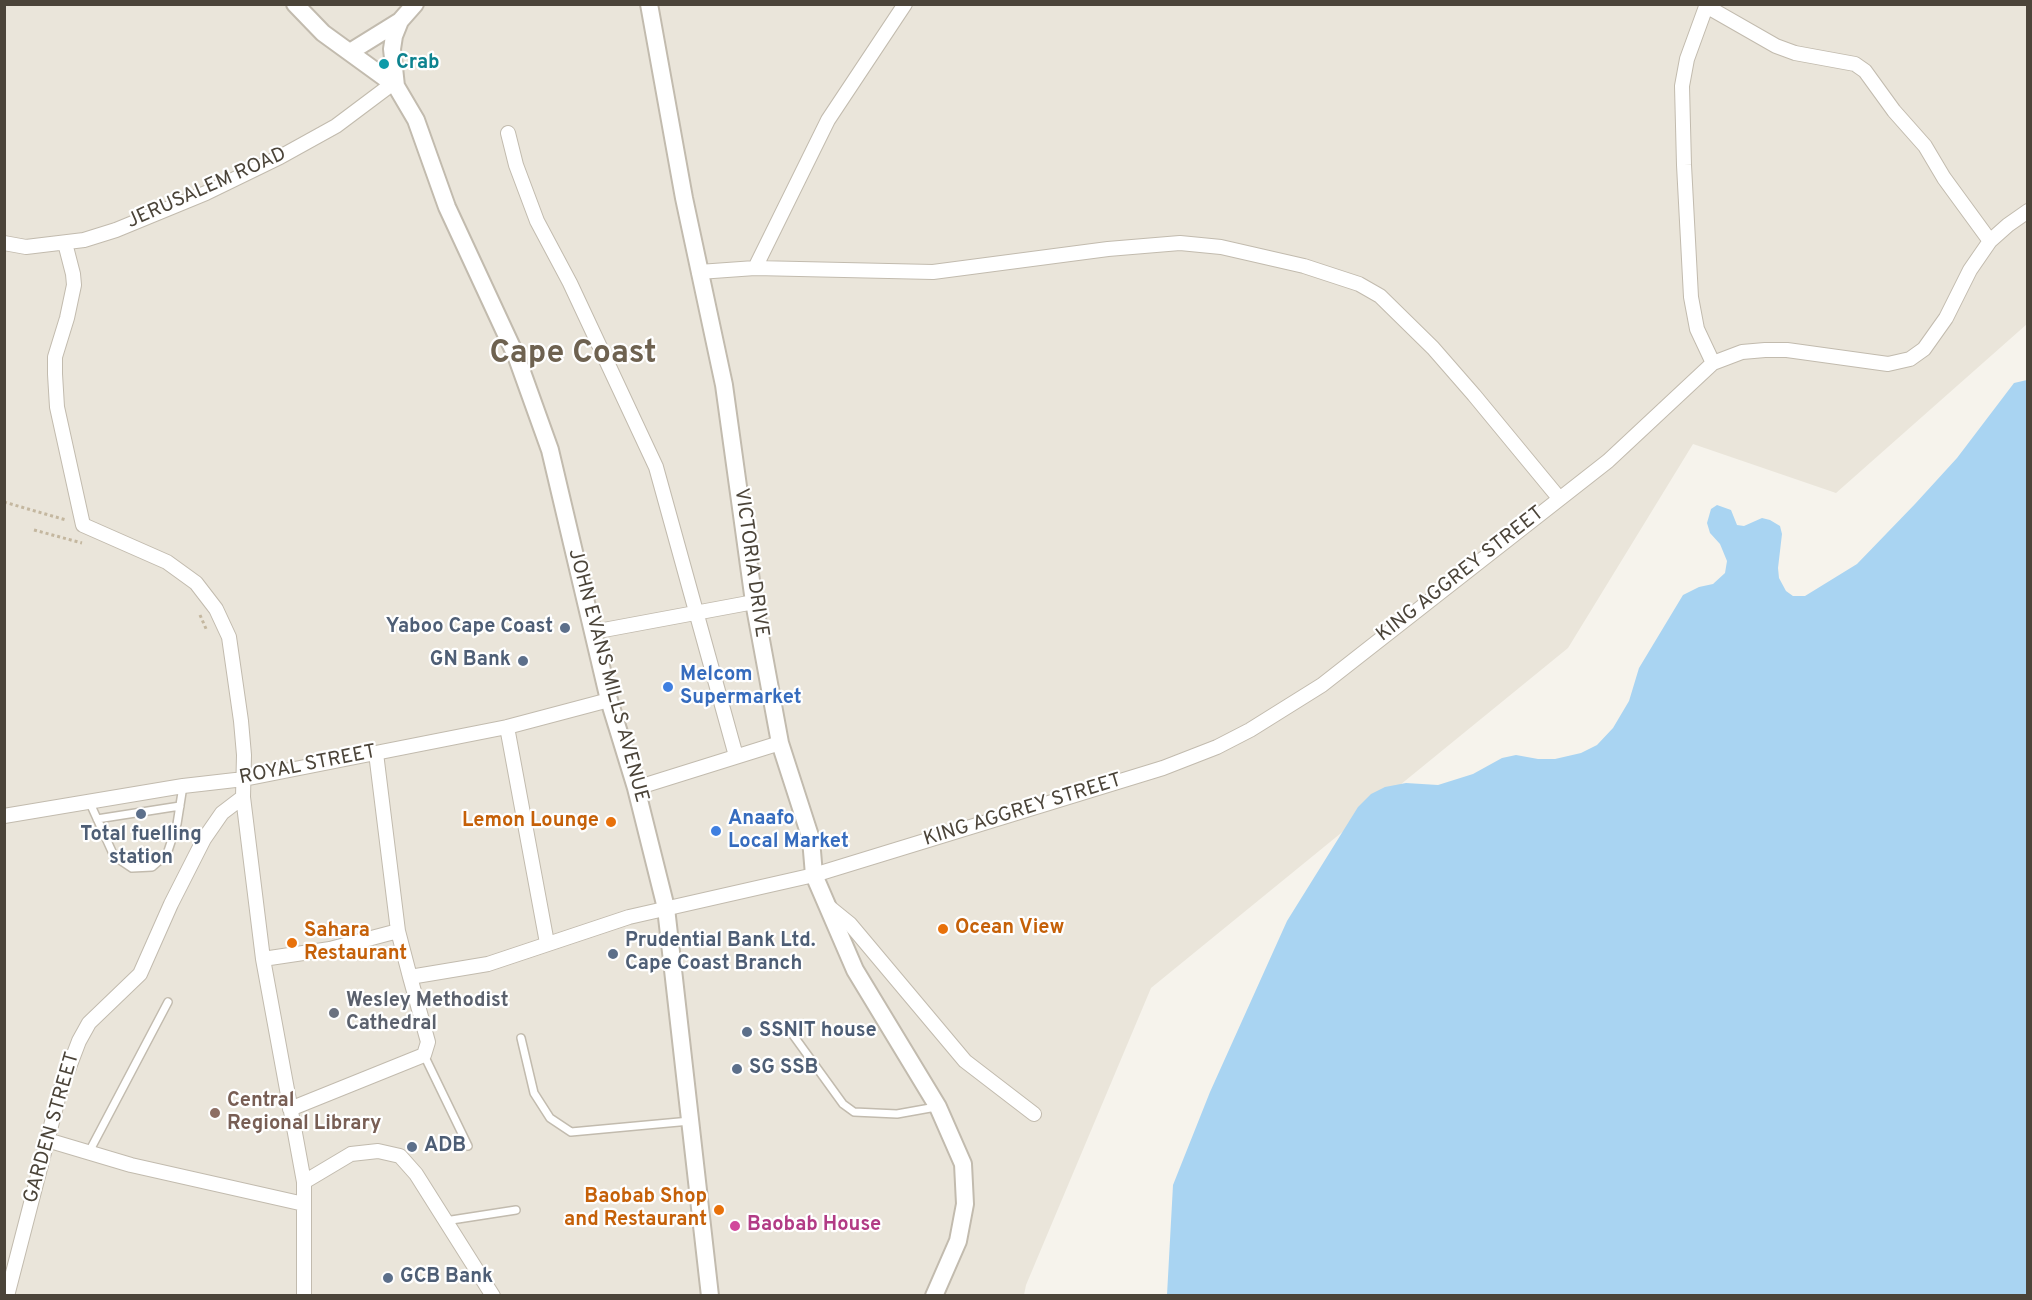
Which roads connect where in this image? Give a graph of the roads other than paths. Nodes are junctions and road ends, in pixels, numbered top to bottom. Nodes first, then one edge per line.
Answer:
1 (295, 4) edge
2 (415, 4) edge
3 (649, 4) edge
4 (1706, 5) edge
5 (901, 6) edge
6 (400, 21) junction
7 (350, 52) junction
8 (394, 85) junction
9 (508, 133) dead end
10 (2028, 212) edge
11 (1990, 241) junction
12 (4, 243) edge
13 (65, 243) junction
14 (755, 268) junction
15 (699, 272) junction
16 (1713, 363) junction
17 (1559, 498) junction
18 (754, 602) junction
19 (696, 613) junction
20 (593, 632) junction
21 (609, 700) junction
22 (507, 727) junction
23 (780, 742) junction
24 (376, 753) junction
25 (736, 756) junction
26 (244, 779) junction
27 (183, 786) junction
28 (636, 788) junction
29 (243, 797) junction
30 (89, 801) junction
31 (180, 806) junction
32 (4, 816) edge
33 (97, 819) junction
34 (814, 875) junction
35 (827, 906) junction
36 (666, 908) junction
37 (398, 931) junction
38 (547, 943) junction
39 (263, 959) junction
40 (410, 977) junction
41 (168, 1002) dead end
42 (788, 1028) dead end
43 (521, 1038) dead end
44 (424, 1055) junction
45 (939, 1107) junction
46 (291, 1109) junction
47 (1034, 1114) dead end
48 (690, 1121) junction
49 (47, 1140) junction
50 (468, 1146) dead end
51 (89, 1152) junction
52 (304, 1182) junction
53 (304, 1204) junction
54 (516, 1210) dead end
55 (445, 1221) junction
56 (7, 1296) edge
57 (304, 1296) edge
58 (493, 1296) edge
59 (710, 1296) edge
60 (934, 1296) edge

1 - 7 street
2 - 6 street
3 - 15 street, VICTORIA DRIVE
4 - 11 street
4 - 16 street
5 - 14 street
6 - 7 street
6 - 8 street
7 - 8 street
8 - 13 street, JERUSALEM ROAD
8 - 20 street, JOHN EVANS MILLS AVENUE
9 - 19 street
10 - 11 street, KING AGGREY STREET
11 - 16 street, KING AGGREY STREET
12 - 13 street, JERUSALEM ROAD
13 - 26 street
14 - 15 street
14 - 17 street
15 - 18 street, VICTORIA DRIVE
16 - 17 street, KING AGGREY STREET
17 - 34 street, KING AGGREY STREET
18 - 19 street
18 - 23 street, VICTORIA DRIVE
19 - 20 street
19 - 25 street
20 - 21 street, JOHN EVANS MILLS AVENUE
21 - 22 street, ROYAL STREET
21 - 28 street, JOHN EVANS MILLS AVENUE
22 - 24 street, ROYAL STREET
22 - 38 street
23 - 25 street
23 - 34 street, VICTORIA DRIVE
24 - 26 street, ROYAL STREET
24 - 37 street
25 - 28 street
26 - 27 street, ROYAL STREET
26 - 29 street
27 - 30 street, ROYAL STREET
27 - 31 lane
28 - 36 street, JOHN EVANS MILLS AVENUE
29 - 39 street
29 - 49 street, GARDEN STREET
30 - 32 street, ROYAL STREET
30 - 33 lane
31 - 33 lane
31 - 33 lane
34 - 35 street, VICTORIA DRIVE
34 - 36 street, KING AGGREY STREET
35 - 45 street, VICTORIA DRIVE
35 - 47 street
36 - 38 street, KING AGGREY STREET
36 - 48 street, JOHN EVANS MILLS AVENUE
37 - 39 street
37 - 40 street
38 - 40 street, KING AGGREY STREET
39 - 46 street
40 - 44 street
41 - 51 lane
42 - 45 lane
43 - 48 lane
44 - 46 street
44 - 50 lane
45 - 60 street, VICTORIA DRIVE
46 - 52 street
48 - 59 street, JOHN EVANS MILLS AVENUE
49 - 51 street
49 - 56 street, GARDEN STREET
51 - 53 street
52 - 53 street
52 - 55 street
53 - 57 street
54 - 55 lane
55 - 58 street

